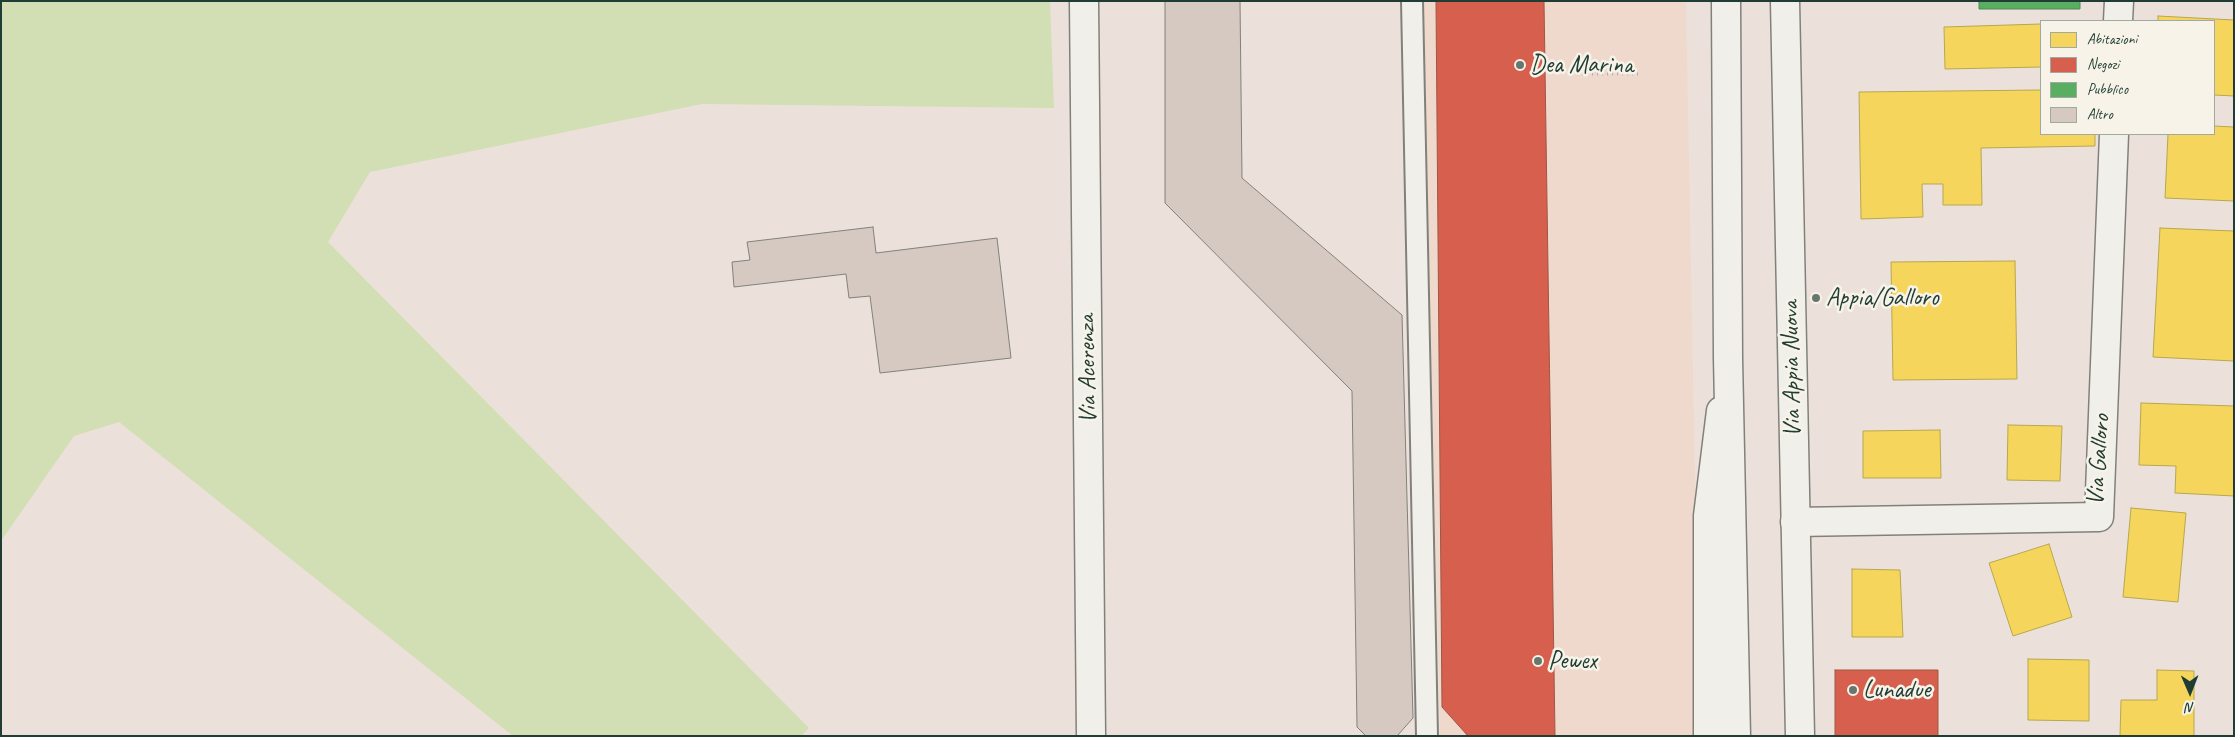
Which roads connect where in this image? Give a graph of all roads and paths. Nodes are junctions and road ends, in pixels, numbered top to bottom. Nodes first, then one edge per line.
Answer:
1 (1084, 1) edge
2 (1412, 1) edge
3 (1726, 1) edge
4 (1785, 1) edge
5 (2119, 1) edge
6 (2118, 20) edge
7 (1572, 74) dead end
8 (1641, 74) dead end
9 (2114, 135) edge
10 (1728, 358) junction
11 (1795, 522) junction
12 (1091, 736) edge
13 (1427, 736) edge
14 (1708, 736) edge
15 (1736, 736) edge
16 (1800, 736) edge

1 - 12 street, Via Acerenza
2 - 13 lane
3 - 10 street
4 - 11 street, Via Appia Nuova
5 - 6 street
7 - 8 path
9 - 11 street, Via Galloro
10 - 14 street
10 - 15 street
11 - 16 street, Via Appia Nuova

